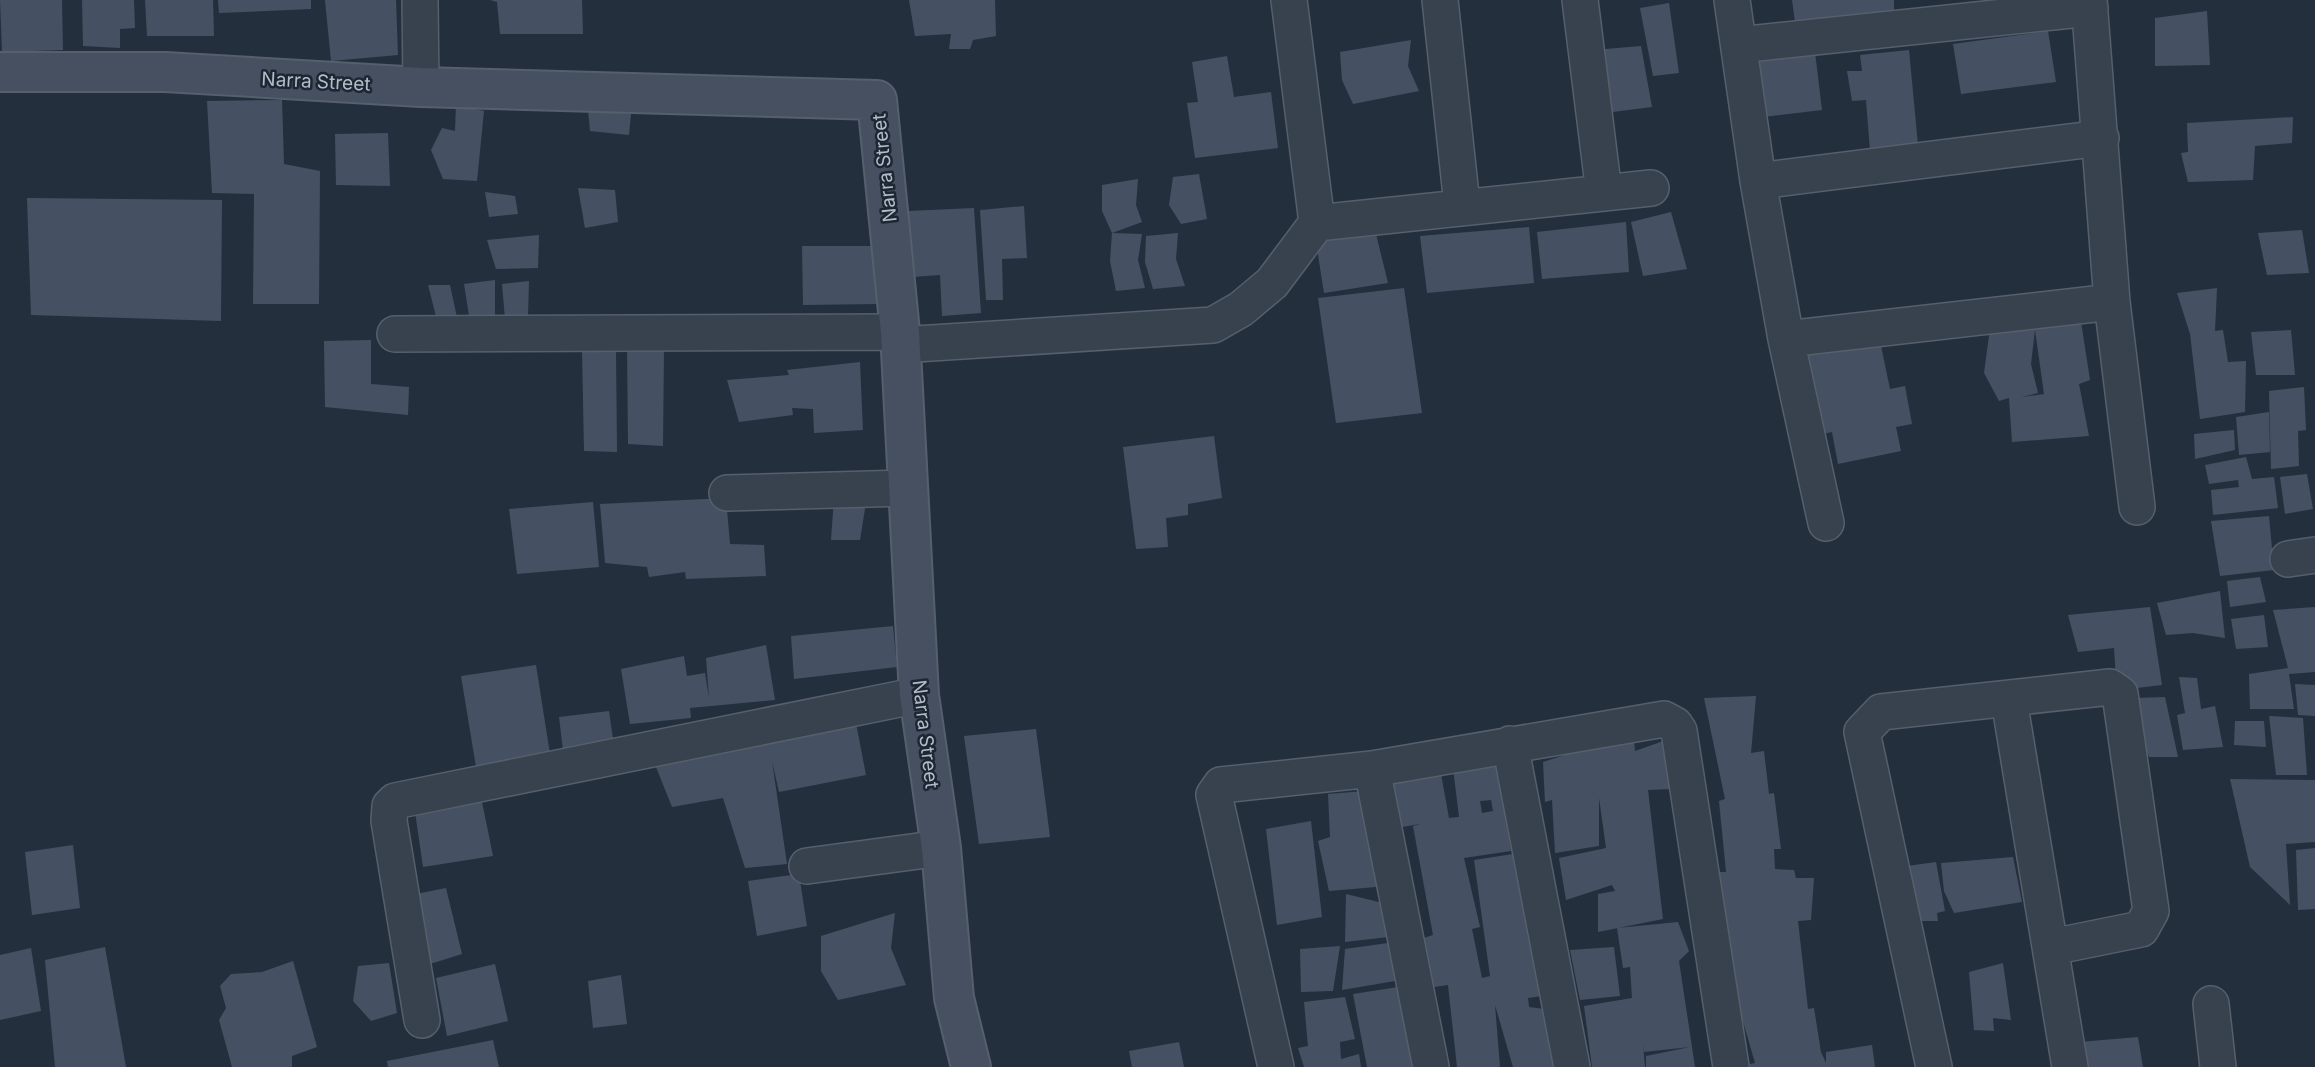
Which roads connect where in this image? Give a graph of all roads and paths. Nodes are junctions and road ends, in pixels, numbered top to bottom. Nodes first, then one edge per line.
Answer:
1 (420, 0) edge
2 (1289, 0) edge
3 (1440, 0) edge
4 (1580, 0) edge
5 (1732, 0) edge
6 (2090, 4) edge
7 (1739, 45) junction
8 (0, 72) edge
9 (421, 87) junction
10 (2101, 138) junction
11 (1758, 181) junction
12 (1651, 188) dead end
13 (1605, 193) junction
14 (1462, 205) junction
15 (1317, 223) junction
16 (2112, 303) junction
17 (395, 334) dead end
18 (900, 339) junction
19 (1786, 339) junction
20 (906, 488) junction
21 (727, 493) dead end
22 (2137, 507) dead end
23 (1826, 523) dead end
24 (919, 695) junction
25 (2009, 699) junction
26 (1510, 744) junction
27 (1372, 769) junction
28 (941, 848) junction
29 (807, 866) dead end
30 (2052, 947) junction
31 (2211, 1004) dead end
32 (422, 1020) dead end
33 (971, 1067) edge
34 (1276, 1067) edge
35 (1431, 1067) edge
36 (1572, 1067) edge
37 (1731, 1067) edge
38 (1934, 1067) edge
39 (2070, 1067) edge
40 (2218, 1067) edge

1 - 9 street
2 - 15 street
3 - 14 street
4 - 13 street
5 - 7 street
6 - 7 street
6 - 10 street
7 - 11 street
8 - 9 street, Narra Street
9 - 18 street, Narra Street
10 - 11 street
10 - 16 street
11 - 19 street
12 - 13 street
13 - 14 street
14 - 15 street
15 - 18 street
16 - 19 street
16 - 22 street
17 - 18 street
18 - 20 street, Narra Street
19 - 23 street
20 - 21 street
20 - 24 street, Narra Street
24 - 28 street, Narra Street
24 - 32 street
25 - 30 street
25 - 30 street
25 - 38 street
26 - 27 street
26 - 36 street
26 - 37 street
27 - 34 street
27 - 35 street
28 - 29 street
28 - 33 street, Narra Street
30 - 39 street
31 - 40 street

